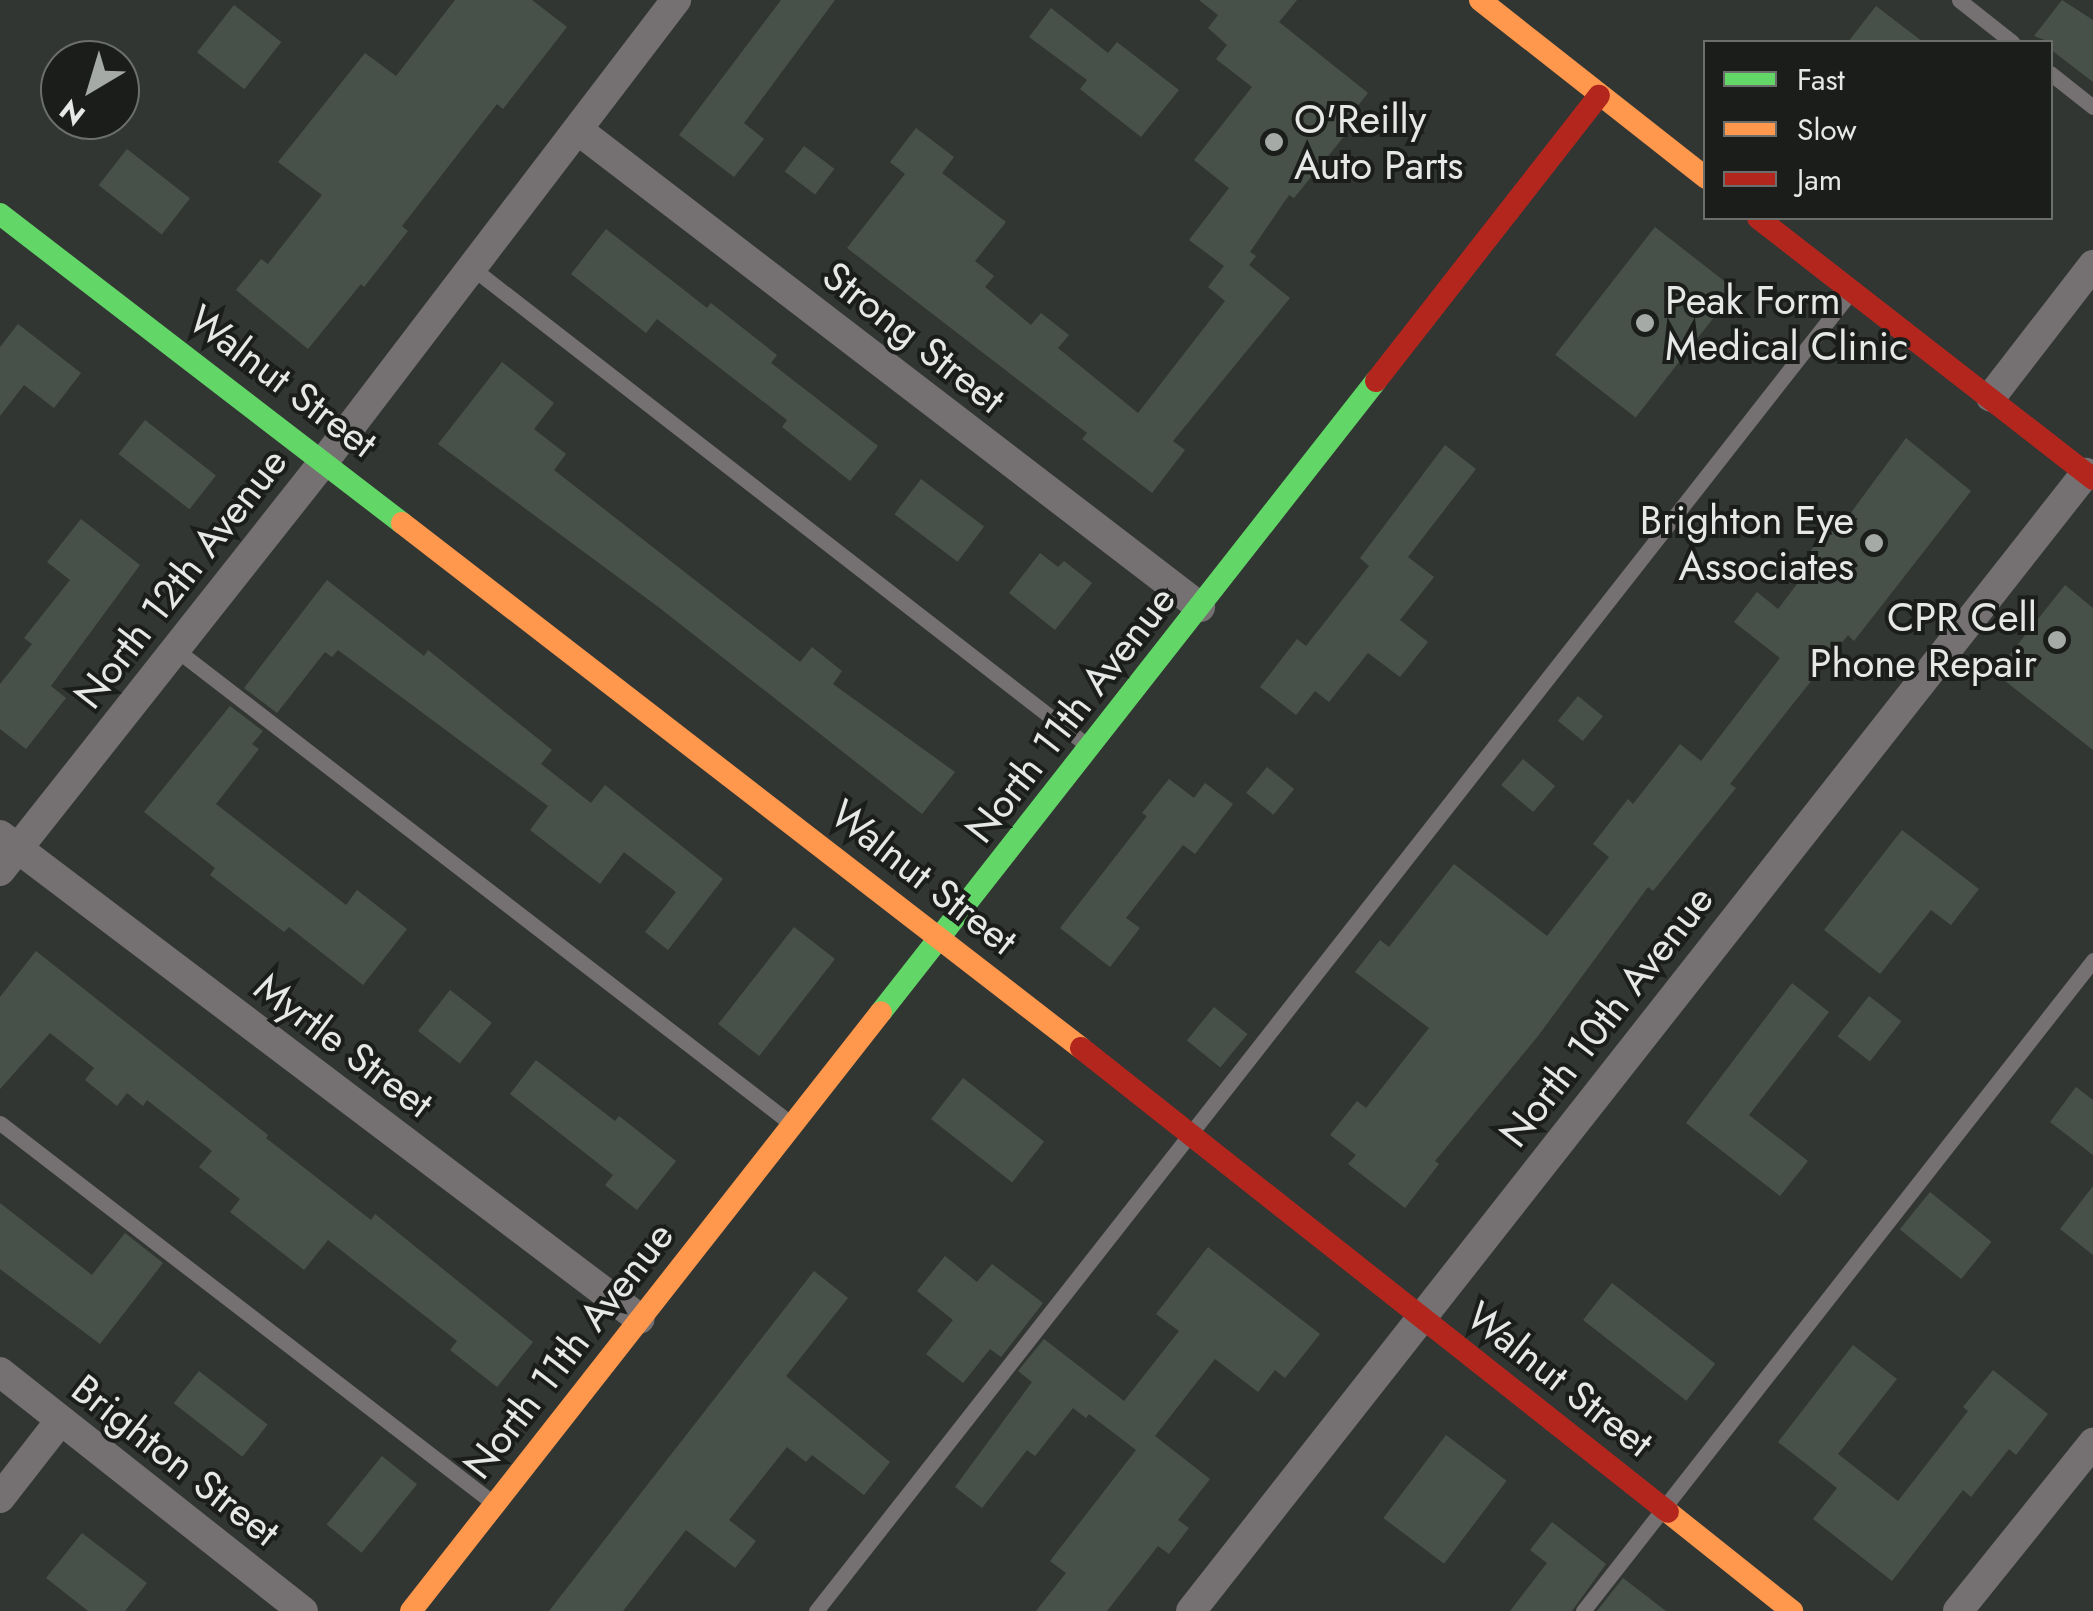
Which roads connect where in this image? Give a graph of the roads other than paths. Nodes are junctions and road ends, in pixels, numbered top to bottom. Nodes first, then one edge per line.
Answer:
1 (1480, 0) edge
2 (1959, 0) edge
3 (670, 2) edge
4 (2009, 40) edge
5 (2053, 75) edge
6 (1599, 96) junction
7 (2093, 107) edge
8 (578, 130) junction
9 (1703, 176) edge
10 (0, 214) edge
11 (1761, 220) edge
12 (2093, 265) edge
13 (471, 267) junction
14 (1852, 290) junction
15 (1991, 397) junction
16 (325, 460) junction
17 (2089, 476) edge
18 (1200, 607) junction
19 (174, 648) junction
20 (1090, 748) junction
21 (6, 851) edge
22 (942, 938) junction
23 (2093, 960) edge
24 (0, 1123) edge
25 (792, 1124) junction
26 (1189, 1134) junction
27 (1421, 1316) junction
28 (640, 1320) junction
29 (0, 1372) edge
30 (60, 1421) junction
31 (2093, 1443) edge
32 (0, 1498) edge
33 (495, 1504) junction
34 (1663, 1509) junction
35 (302, 1611) edge
36 (411, 1611) edge
37 (816, 1611) edge
38 (1191, 1611) edge
39 (1582, 1611) edge
40 (1792, 1611) edge
41 (1958, 1611) edge

1 - 6 street
2 - 4 lane
3 - 8 street, North 12th Avenue
5 - 7 lane
6 - 9 street
6 - 18 street, North 11th Avenue
8 - 13 street, North 12th Avenue
8 - 18 street, Strong Street
10 - 16 street, Walnut Street
11 - 14 street
12 - 15 street
13 - 16 street, North 12th Avenue
13 - 20 lane
14 - 15 street
14 - 26 lane
15 - 17 street
16 - 19 street, North 12th Avenue
16 - 22 street, Walnut Street
17 - 27 street, North 10th Avenue
18 - 20 street, North 11th Avenue
19 - 21 street, North 12th Avenue
19 - 25 lane
20 - 22 street, North 11th Avenue
21 - 28 street, Myrtle Street
22 - 25 street, North 11th Avenue
22 - 26 street, Walnut Street
23 - 34 lane
24 - 33 lane
25 - 28 street, North 11th Avenue
26 - 27 street, Walnut Street
26 - 37 lane
27 - 34 street, Walnut Street
27 - 38 street, North 10th Avenue
28 - 33 street, North 11th Avenue
29 - 30 street, Brighton Street
30 - 32 street
30 - 35 street, Brighton Street
31 - 41 street
33 - 36 street, North 11th Avenue
34 - 39 lane
34 - 40 street, Walnut Street

